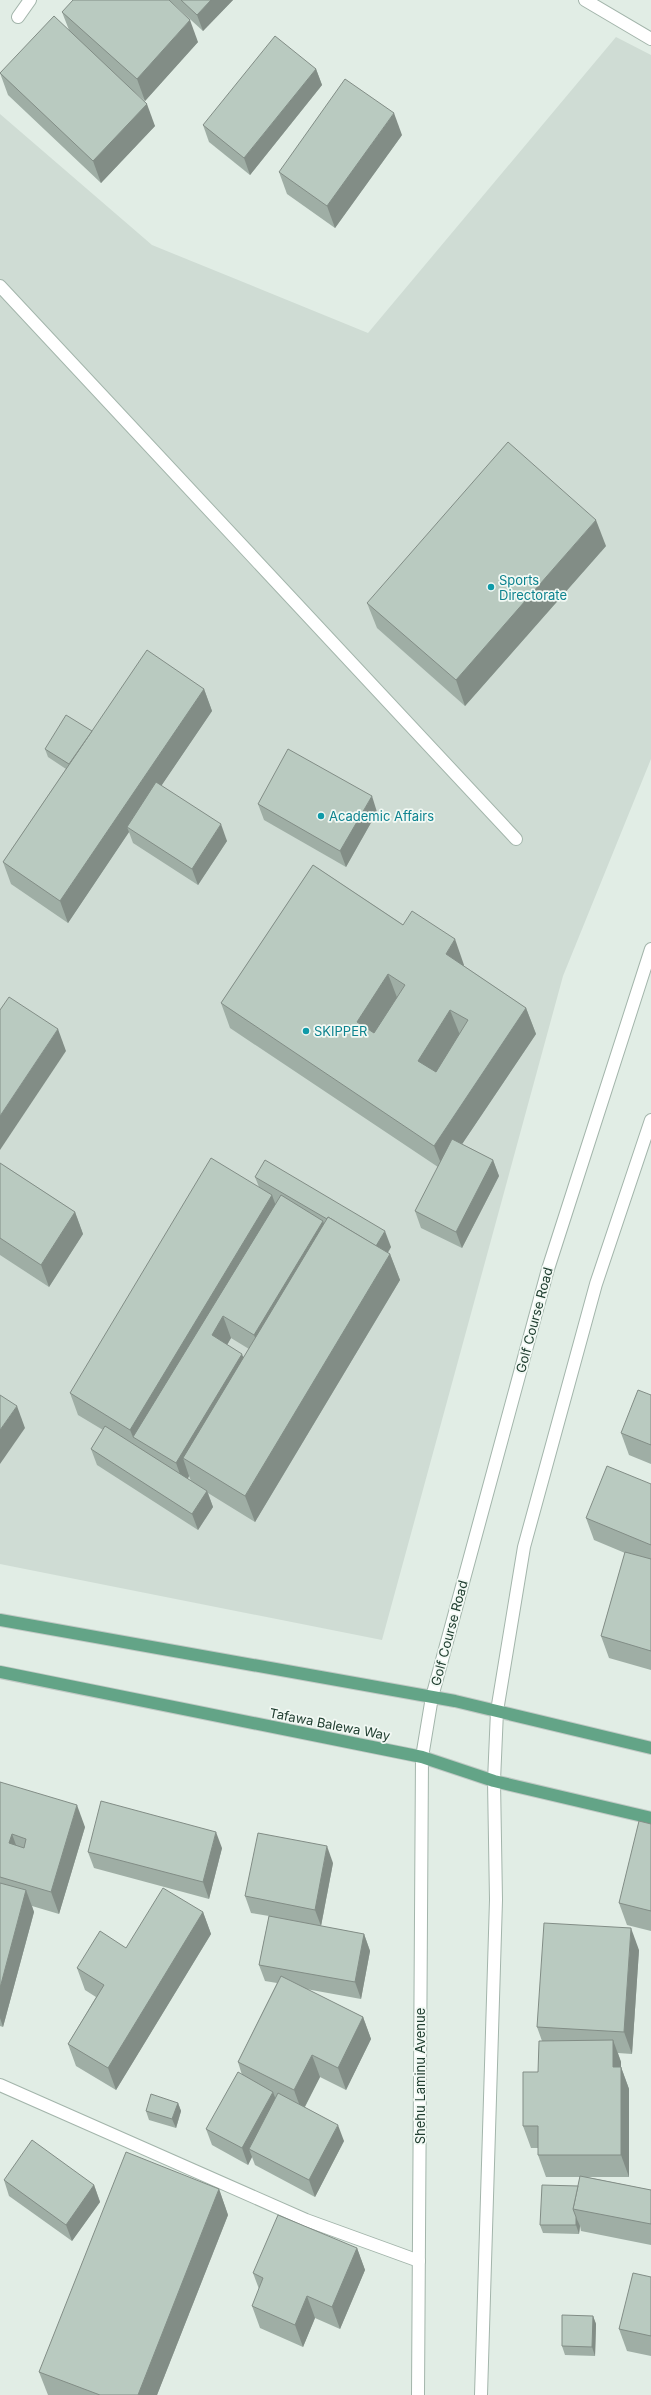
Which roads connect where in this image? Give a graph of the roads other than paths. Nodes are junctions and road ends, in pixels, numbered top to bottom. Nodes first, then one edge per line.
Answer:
1 (30, 0) edge
2 (584, 0) edge
3 (18, 17) dead end
4 (651, 39) edge
5 (0, 286) edge
6 (516, 839) dead end
7 (651, 949) edge
8 (651, 1120) edge
9 (0, 1620) edge
10 (0, 1672) edge
11 (432, 1697) junction
12 (497, 1711) junction
13 (651, 1748) edge
14 (422, 1757) junction
15 (494, 1781) junction
16 (651, 1818) edge
17 (0, 2085) edge
18 (419, 2261) junction
19 (418, 2395) edge
20 (481, 2395) edge

1 - 3 street
2 - 4 street
5 - 6 street
7 - 11 street, Golf Course Road
8 - 12 street
9 - 11 main road
10 - 14 main road, Tafawa Balewa Way
11 - 12 main road
11 - 14 street, Golf Course Road
12 - 13 main road
12 - 15 street
14 - 15 main road, Tafawa Balewa Way
14 - 18 street, Shehu Laminu Avenue
15 - 16 main road, Tafawa Balewa Way
15 - 20 street
17 - 18 street
18 - 19 street, Shehu Laminu Avenue

